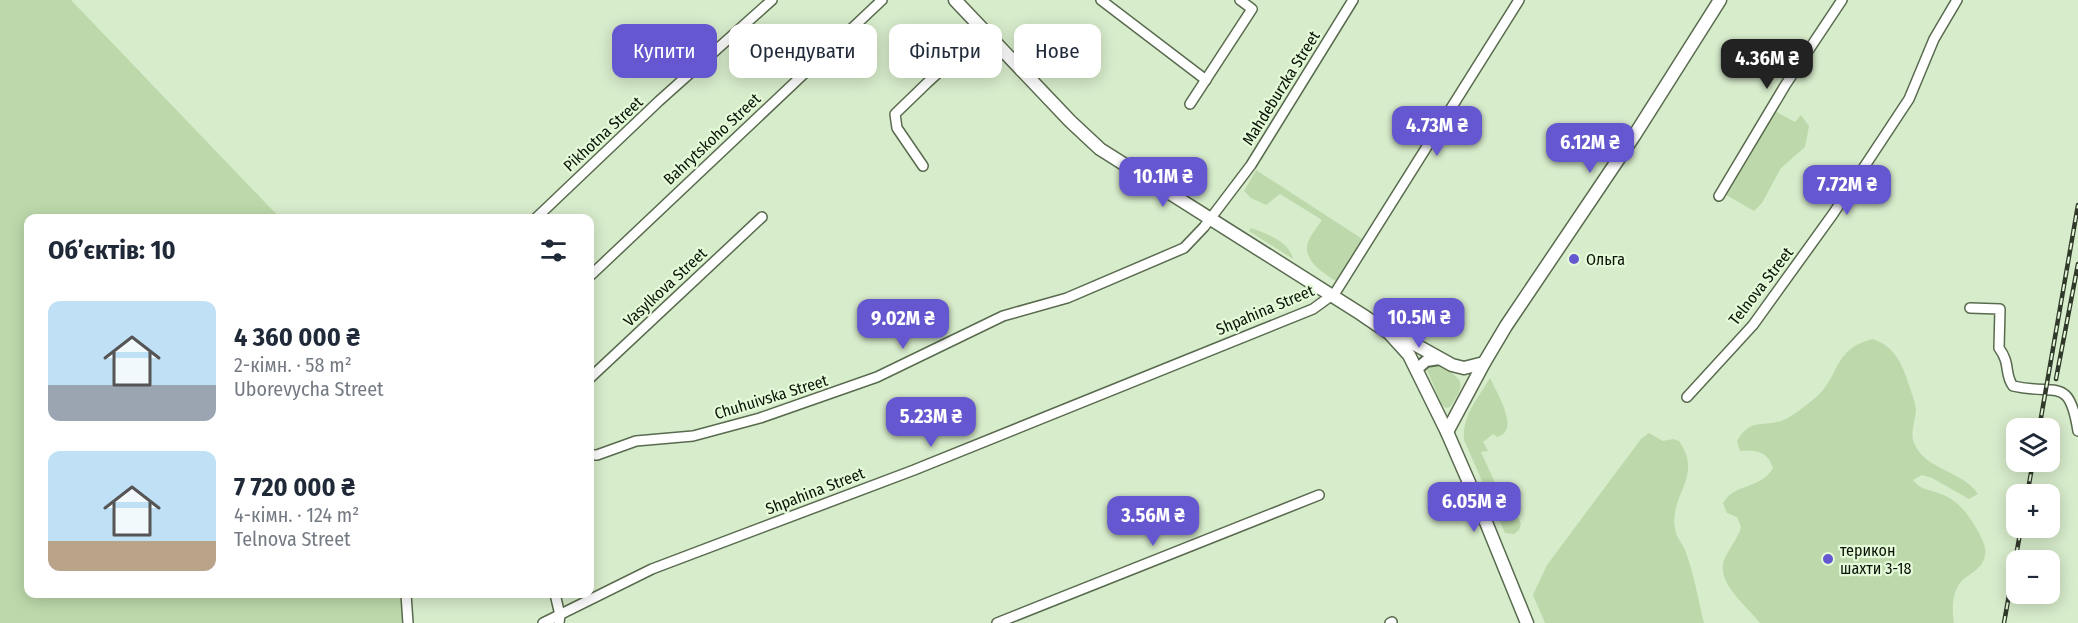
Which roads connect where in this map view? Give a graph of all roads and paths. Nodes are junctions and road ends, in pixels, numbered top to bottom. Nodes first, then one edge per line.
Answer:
1 (772, 0) edge
2 (882, 0) edge
3 (955, 0) edge
4 (1101, 0) edge
5 (1240, 0) edge
6 (1353, 0) edge
7 (1519, 0) edge
8 (1720, 0) edge
9 (1842, 0) edge
10 (1957, 0) edge
11 (977, 24) edge
12 (1002, 50) edge
13 (931, 78) edge
14 (1206, 80) junction
15 (1190, 104) dead end
16 (922, 166) dead end
17 (1719, 196) dead end
18 (540, 214) edge
19 (762, 217) dead end
20 (1210, 219) junction
21 (594, 272) edge
22 (1332, 296) junction
23 (1970, 308) dead end
24 (1361, 314) junction
25 (1438, 359) junction
26 (1484, 363) junction
27 (1417, 369) junction
28 (594, 374) edge
29 (1687, 397) dead end
30 (2078, 431) edge
31 (1447, 432) junction
32 (594, 454) edge
33 (1319, 495) dead end
34 (406, 598) edge
35 (556, 598) edge
36 (559, 619) edge
37 (408, 623) edge
38 (543, 623) edge
39 (997, 623) edge
40 (1527, 623) edge

1 - 18 street, Pikhotna Street
2 - 21 street, Bahrytskoho Street
3 - 11 main road
4 - 14 street
5 - 14 street
6 - 20 street, Mahdeburzka Street
7 - 22 street
8 - 26 main road
9 - 17 street
10 - 29 street, Telnova Street
12 - 20 main road
13 - 16 street
14 - 15 street
19 - 28 street, Vasylkova Street
20 - 22 main road
20 - 32 street, Chuhuivska Street
22 - 24 main road
22 - 36 street, Shpahina Street
23 - 30 street
24 - 25 main road
24 - 27 main road
25 - 26 main road
25 - 27 street
26 - 31 main road
27 - 31 main road
31 - 40 main road
33 - 39 street
34 - 37 street
35 - 36 street
36 - 38 street, Shpahina Street

